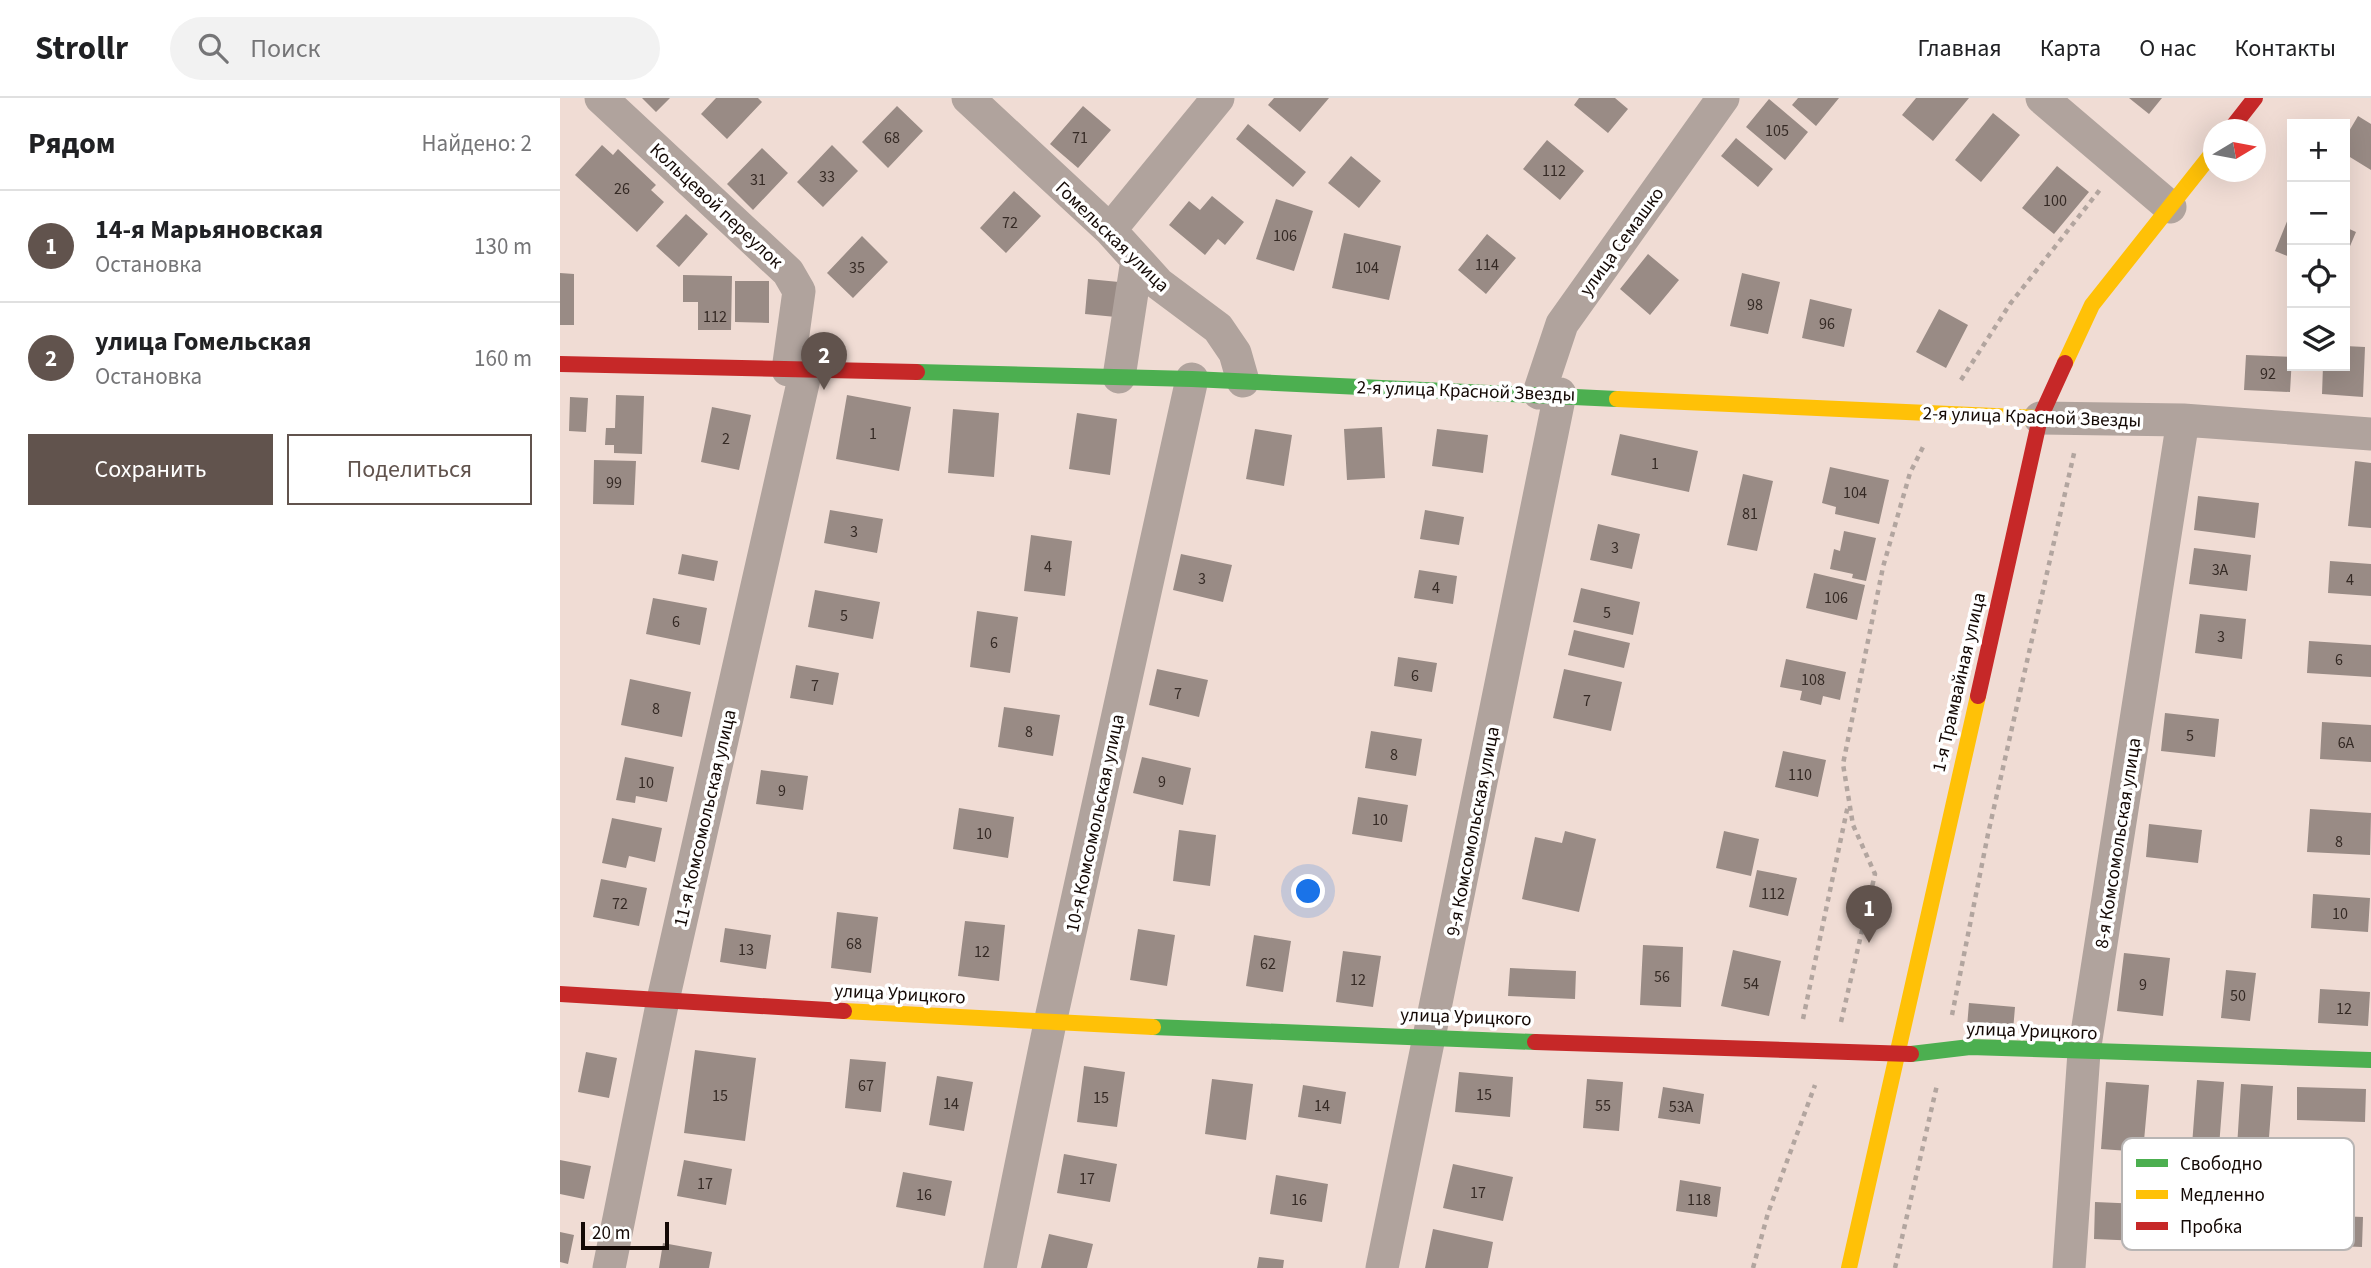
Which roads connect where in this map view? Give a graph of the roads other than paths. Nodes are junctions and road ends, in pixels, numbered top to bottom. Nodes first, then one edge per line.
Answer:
1 (601, 98) edge
2 (968, 98) edge
3 (1218, 98) edge
4 (1723, 98) edge
5 (2042, 98) edge
6 (2255, 98) edge
7 (2239, 119) edge
8 (2203, 165) edge
9 (2170, 206) junction
10 (1110, 230) junction
11 (1137, 260) junction
12 (560, 364) edge
13 (797, 370) junction
14 (1119, 377) junction
15 (1192, 379) junction
16 (1244, 381) junction
17 (1550, 394) junction
18 (2040, 418) junction
19 (2183, 420) junction
20 (2371, 434) edge
21 (560, 994) edge
22 (663, 1000) junction
23 (1050, 1023) junction
24 (1430, 1036) junction
25 (2084, 1052) junction
26 (1896, 1056) junction
27 (2371, 1060) edge
28 (609, 1268) edge
29 (1000, 1268) edge
30 (1382, 1268) edge
31 (1849, 1268) edge
32 (2069, 1268) edge

1 - 13 street, Кольцевой переулок
2 - 10 street, Гомельская улица
3 - 10 street
4 - 17 street, улица Семашко
5 - 9 street
6 - 7 street
8 - 9 street, 1-я Трамвайная улица
9 - 18 street, 1-я Трамвайная улица
10 - 11 street, Гомельская улица
11 - 14 street
11 - 16 street, Гомельская улица
12 - 13 street, 2-я улица Красной Звезды
13 - 14 street, 2-я улица Красной Звезды
13 - 22 street, 11-я Комсомольская улица
14 - 15 street, 2-я улица Красной Звезды
15 - 16 street, 2-я улица Красной Звезды
15 - 23 street, 10-я Комсомольская улица
16 - 17 street, 2-я улица Красной Звезды
17 - 18 street, 2-я улица Красной Звезды
17 - 24 street, 9-я Комсомольская улица
18 - 19 street, 2-я улица Красной Звезды
18 - 26 street, 1-я Трамвайная улица
19 - 20 street, 2-я улица Красной Звезды
19 - 25 street, 8-я Комсомольская улица
21 - 22 street, улица Урицкого
22 - 23 street, улица Урицкого
22 - 28 street, 11-я Комсомольская улица
23 - 24 street, улица Урицкого
23 - 29 street, 10-я Комсомольская улица
24 - 26 street, улица Урицкого
24 - 30 street, 9-я Комсомольская улица
25 - 26 street, улица Урицкого
25 - 27 street, улица Урицкого
25 - 32 street, 8-я Комсомольская улица
26 - 31 street, 1-я Трамвайная улица

